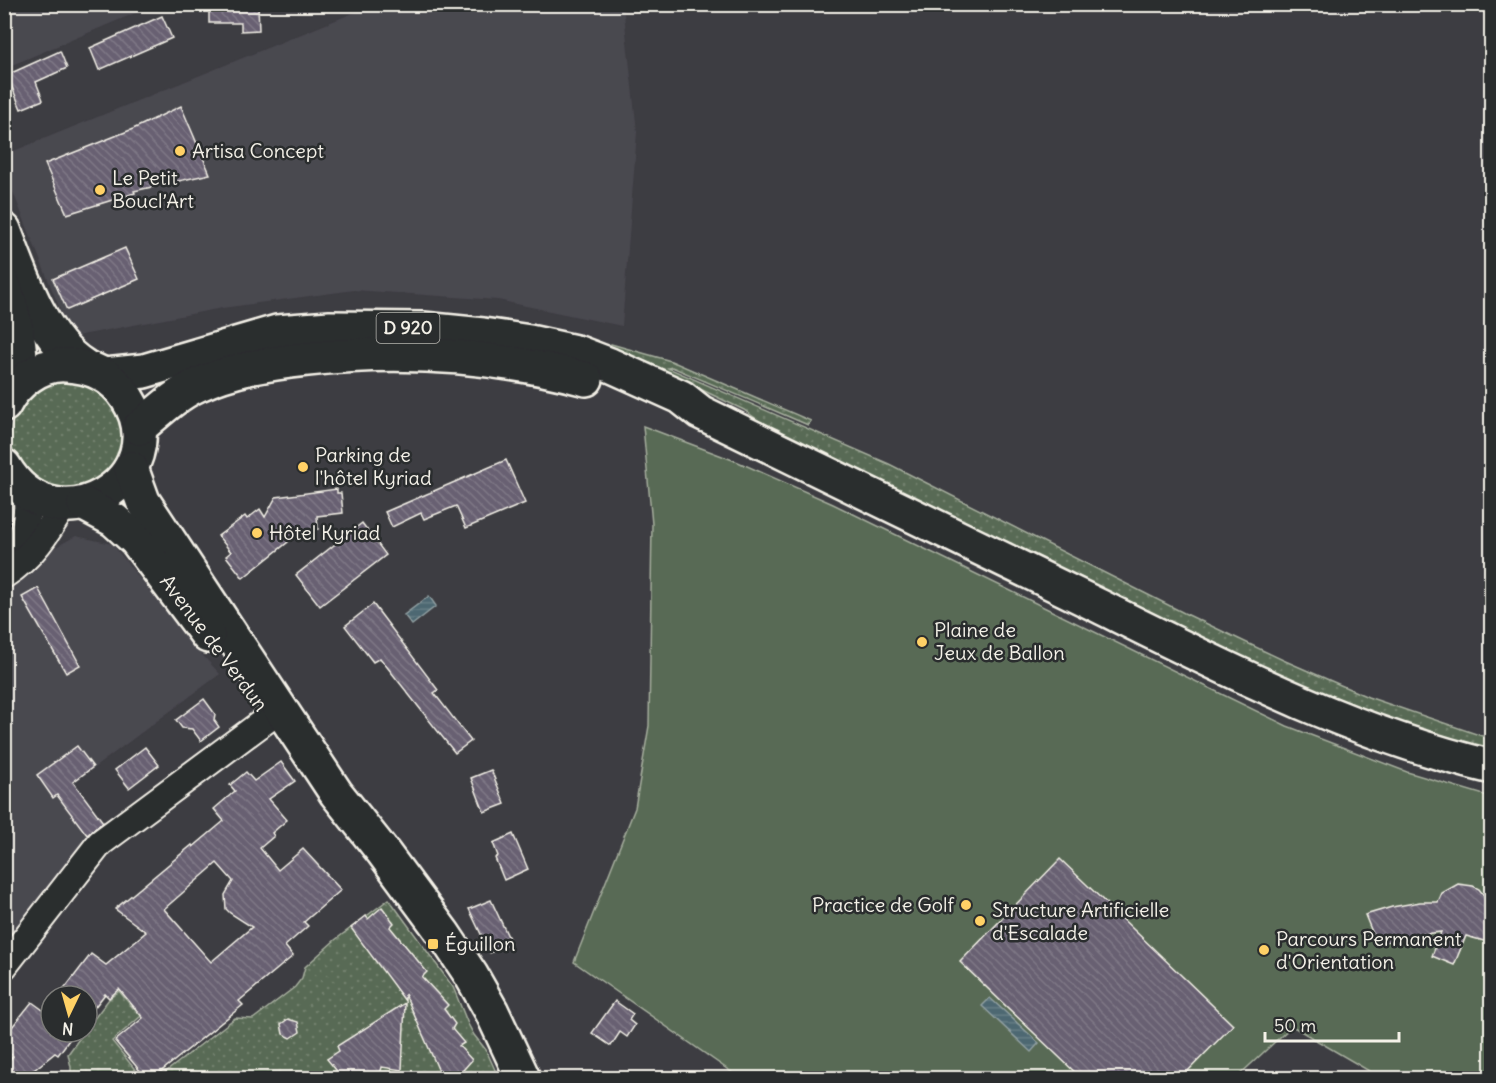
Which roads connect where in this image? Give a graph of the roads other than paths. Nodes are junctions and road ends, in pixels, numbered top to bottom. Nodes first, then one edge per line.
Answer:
1 (4, 230) edge
2 (4, 285) edge
3 (94, 370) junction
4 (13, 393) edge
5 (700, 412) junction
6 (139, 428) junction
7 (131, 468) junction
8 (10, 474) edge
9 (74, 505) junction
10 (4, 573) edge
11 (270, 717) junction
12 (1491, 766) edge
13 (336, 793) junction
14 (4, 966) edge
15 (523, 1078) edge

1 - 3 main road
2 - 4 main road
3 - 4 main road
3 - 5 main road, D 920
3 - 6 main road
5 - 6 main road, D 920
5 - 12 main road, D 920
6 - 7 main road
7 - 9 main road
7 - 13 main road, Avenue de Verdun
8 - 9 main road, Avenue de Verdun
8 - 10 street
9 - 10 street
9 - 11 main road, Avenue de Verdun
11 - 13 main road, Avenue de Verdun
11 - 14 street
13 - 15 main road, Avenue de Verdun

